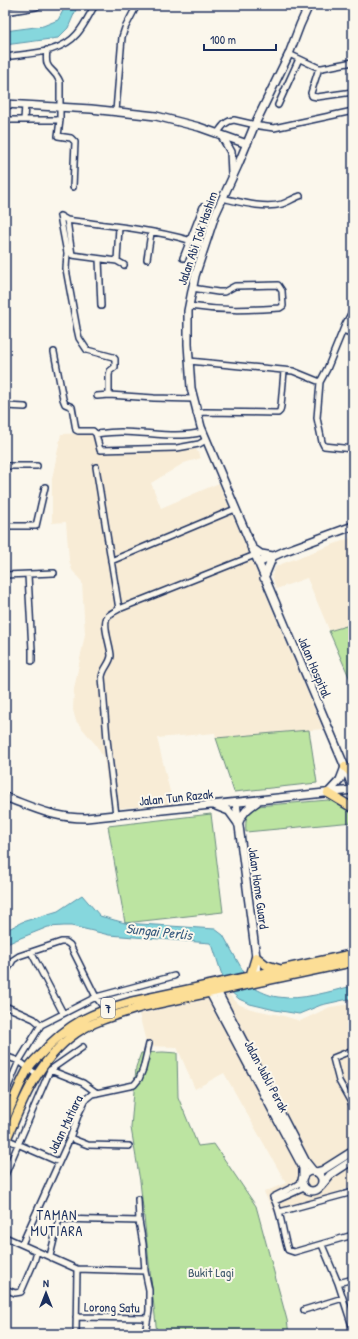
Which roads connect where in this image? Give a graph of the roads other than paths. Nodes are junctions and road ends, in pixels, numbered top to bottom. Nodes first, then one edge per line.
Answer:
1 (40, 5) edge
2 (95, 5) edge
3 (137, 5) edge
4 (309, 5) edge
5 (5, 12) edge
6 (47, 50) junction
7 (289, 54) junction
8 (5, 56) edge
9 (299, 59) junction
10 (353, 62) edge
11 (318, 68) junction
12 (353, 92) edge
13 (5, 104) edge
14 (25, 105) junction
15 (278, 105) dead end
16 (60, 108) junction
17 (116, 111) junction
18 (353, 111) edge
19 (8, 120) dead end
20 (24, 120) junction
21 (60, 120) junction
22 (255, 124) junction
23 (220, 135) junction
24 (247, 144) junction
25 (232, 176) junction
26 (73, 187) dead end
27 (300, 196) dead end
28 (222, 198) junction
29 (203, 207) dead end
30 (67, 220) junction
31 (119, 228) junction
32 (151, 233) junction
33 (190, 240) junction
34 (204, 245) junction
35 (183, 258) dead end
36 (99, 259) junction
37 (147, 259) dead end
38 (117, 261) junction
39 (124, 265) dead end
40 (192, 288) junction
41 (101, 306) dead end
42 (189, 306) junction
43 (353, 310) edge
44 (343, 330) junction
45 (353, 334) edge
46 (54, 352) dead end
47 (189, 361) junction
48 (284, 371) junction
49 (320, 382) junction
50 (109, 394) junction
51 (97, 396) dead end
52 (193, 400) junction
53 (5, 406) edge
54 (25, 407) dead end
55 (196, 413) junction
56 (203, 432) junction
57 (96, 434) junction
58 (206, 440) junction
59 (353, 449) edge
60 (5, 466) edge
61 (38, 466) dead end
62 (96, 467) dead end
63 (46, 487) dead end
64 (235, 509) junction
65 (5, 526) edge
66 (353, 526) edge
67 (251, 547) junction
68 (255, 555) junction
69 (273, 556) junction
70 (111, 561) junction
71 (258, 563) junction
72 (54, 573) dead end
73 (5, 575) edge
74 (28, 575) junction
75 (264, 578) junction
76 (120, 610) junction
77 (32, 661) dead end
78 (345, 767) junction
79 (353, 776) edge
80 (353, 790) edge
81 (328, 794) junction
82 (5, 797) edge
83 (258, 801) junction
84 (236, 803) junction
85 (210, 805) junction
86 (353, 808) edge
87 (116, 815) junction
88 (238, 824) junction
89 (31, 952) junction
90 (353, 954) edge
91 (256, 957) junction
92 (353, 962) edge
93 (282, 970) junction
94 (5, 974) edge
95 (174, 976) dead end
96 (255, 979) junction
97 (212, 989) junction
98 (96, 997) junction
99 (5, 1006) edge
100 (105, 1009) junction
101 (63, 1014) junction
102 (41, 1025) junction
103 (149, 1044) dead end
104 (83, 1047) dead end
105 (353, 1050) edge
106 (5, 1056) edge
107 (19, 1061) junction
108 (29, 1068) junction
109 (50, 1070) junction
110 (36, 1075) junction
111 (97, 1093) junction
112 (5, 1094) edge
113 (351, 1098) edge
114 (353, 1106) edge
115 (5, 1120) edge
116 (70, 1138) junction
117 (6, 1141) edge
118 (18, 1145) junction
119 (129, 1146) dead end
120 (353, 1151) edge
121 (353, 1160) edge
122 (58, 1162) junction
123 (315, 1172) junction
124 (5, 1175) edge
125 (303, 1182) junction
126 (320, 1187) junction
127 (353, 1192) edge
128 (138, 1199) dead end
129 (279, 1212) junction
130 (139, 1221) junction
131 (353, 1235) edge
132 (5, 1237) edge
133 (22, 1244) junction
134 (322, 1245) junction
135 (38, 1251) junction
136 (50, 1256) junction
137 (77, 1269) junction
138 (145, 1271) junction
139 (353, 1279) edge
140 (338, 1283) junction
141 (5, 1289) edge
142 (343, 1298) junction
143 (304, 1310) dead end
144 (76, 1317) junction
145 (147, 1318) junction
146 (352, 1318) edge
147 (353, 1329) edge
148 (76, 1334) edge
149 (146, 1334) edge

1 - 5 street
2 - 6 street
3 - 17 street
4 - 7 main road, Jalan Abi Tok Hashim
6 - 8 street
6 - 16 street
7 - 9 street
7 - 22 main road, Jalan Abi Tok Hashim
9 - 11 street
9 - 15 street
10 - 11 street
11 - 12 street
13 - 14 main road
14 - 16 main road
14 - 20 street
16 - 17 main road
16 - 21 street
17 - 23 main road
18 - 22 street
19 - 20 street
20 - 21 street
21 - 26 street
22 - 23 street
22 - 24 main road, Jalan Abi Tok Hashim
23 - 24 main road
23 - 25 main road
24 - 25 main road, Jalan Abi Tok Hashim
25 - 28 main road, Jalan Abi Tok Hashim
27 - 28 street
28 - 34 main road, Jalan Abi Tok Hashim
29 - 33 street
30 - 31 street
30 - 36 street
30 - 50 street
31 - 32 street
31 - 38 street
32 - 33 street
32 - 37 street
33 - 34 street
33 - 35 street
34 - 40 main road, Jalan Abi Tok Hashim
36 - 38 street
36 - 41 street
38 - 39 street
40 - 42 main road, Jalan Abi Tok Hashim
40 - 42 street
42 - 47 main road, Jalan Abi Tok Hashim
43 - 44 street
44 - 45 street
44 - 49 street
46 - 57 street
47 - 48 street
47 - 52 main road, Jalan Abi Tok Hashim
48 - 49 street
48 - 55 street
49 - 59 street
50 - 51 street
50 - 52 street
52 - 55 main road, Jalan Abi Tok Hashim
53 - 54 street
55 - 56 main road, Jalan Abi Tok Hashim
56 - 57 street
56 - 58 main road, Jalan Abi Tok Hashim
57 - 58 street
58 - 64 main road, Jalan Abi Tok Hashim
60 - 61 street
62 - 70 street
63 - 65 street
64 - 67 main road, Jalan Abi Tok Hashim
64 - 70 street
66 - 69 main road
67 - 68 main road, Jalan Abi Tok Hashim
67 - 69 main road
68 - 71 main road, Jalan Hospital
68 - 76 street
69 - 71 main road
69 - 75 main road
70 - 76 street
71 - 75 main road, Jalan Hospital
72 - 74 street
73 - 74 street
74 - 77 street
75 - 78 main road, Jalan Hospital
76 - 87 street
78 - 79 main road
78 - 80 main road, Jalan Hospital
78 - 81 main road
80 - 81 main road, Jalan Tun Razak
81 - 83 main road, Jalan Tun Razak
81 - 86 main road
82 - 87 main road, Jalan Tun Razak
83 - 84 main road, Jalan Tun Razak
83 - 88 main road
84 - 85 main road, Jalan Tun Razak
84 - 88 main road, Jalan Home Guard
85 - 87 main road, Jalan Tun Razak
85 - 88 main road
88 - 91 main road, Jalan Home Guard
89 - 94 street
89 - 98 street
89 - 101 street
90 - 93 main road, 7
91 - 93 main road
91 - 96 main road
92 - 96 main road, 7
93 - 96 main road, 7
95 - 98 street
96 - 97 main road, 7
97 - 100 main road, 7
97 - 110 main road, 7
97 - 123 main road, Jalan Jubli Perak
97 - 125 main road, Jalan Jubli Perak
98 - 100 street
98 - 101 street
99 - 102 street
100 - 108 main road, 7
101 - 102 street
102 - 107 street
103 - 111 street, Jalan Mutiara
104 - 109 street
105 - 113 street
106 - 107 street
107 - 108 street
107 - 112 street
108 - 110 street
108 - 115 main road, 7
109 - 111 street
109 - 118 street
110 - 117 main road, 7
111 - 116 street, Jalan Mutiara
113 - 114 street
116 - 119 street
116 - 122 street, Jalan Mutiara
117 - 118 street
118 - 122 street
118 - 124 street
120 - 123 main road
121 - 126 main road
122 - 133 street, Jalan Mutiara
123 - 125 main road
123 - 126 main road
125 - 126 main road
125 - 129 street
127 - 129 street
128 - 130 street
129 - 134 street
130 - 136 street
130 - 138 street
131 - 134 street
132 - 133 street
133 - 135 street
134 - 140 street
135 - 136 street
135 - 141 street
136 - 137 street
137 - 138 street
137 - 144 street
138 - 145 street
139 - 140 street
140 - 142 street
142 - 143 street
142 - 146 street
144 - 145 street, Lorong Satu
144 - 148 street
145 - 149 street
146 - 147 street

